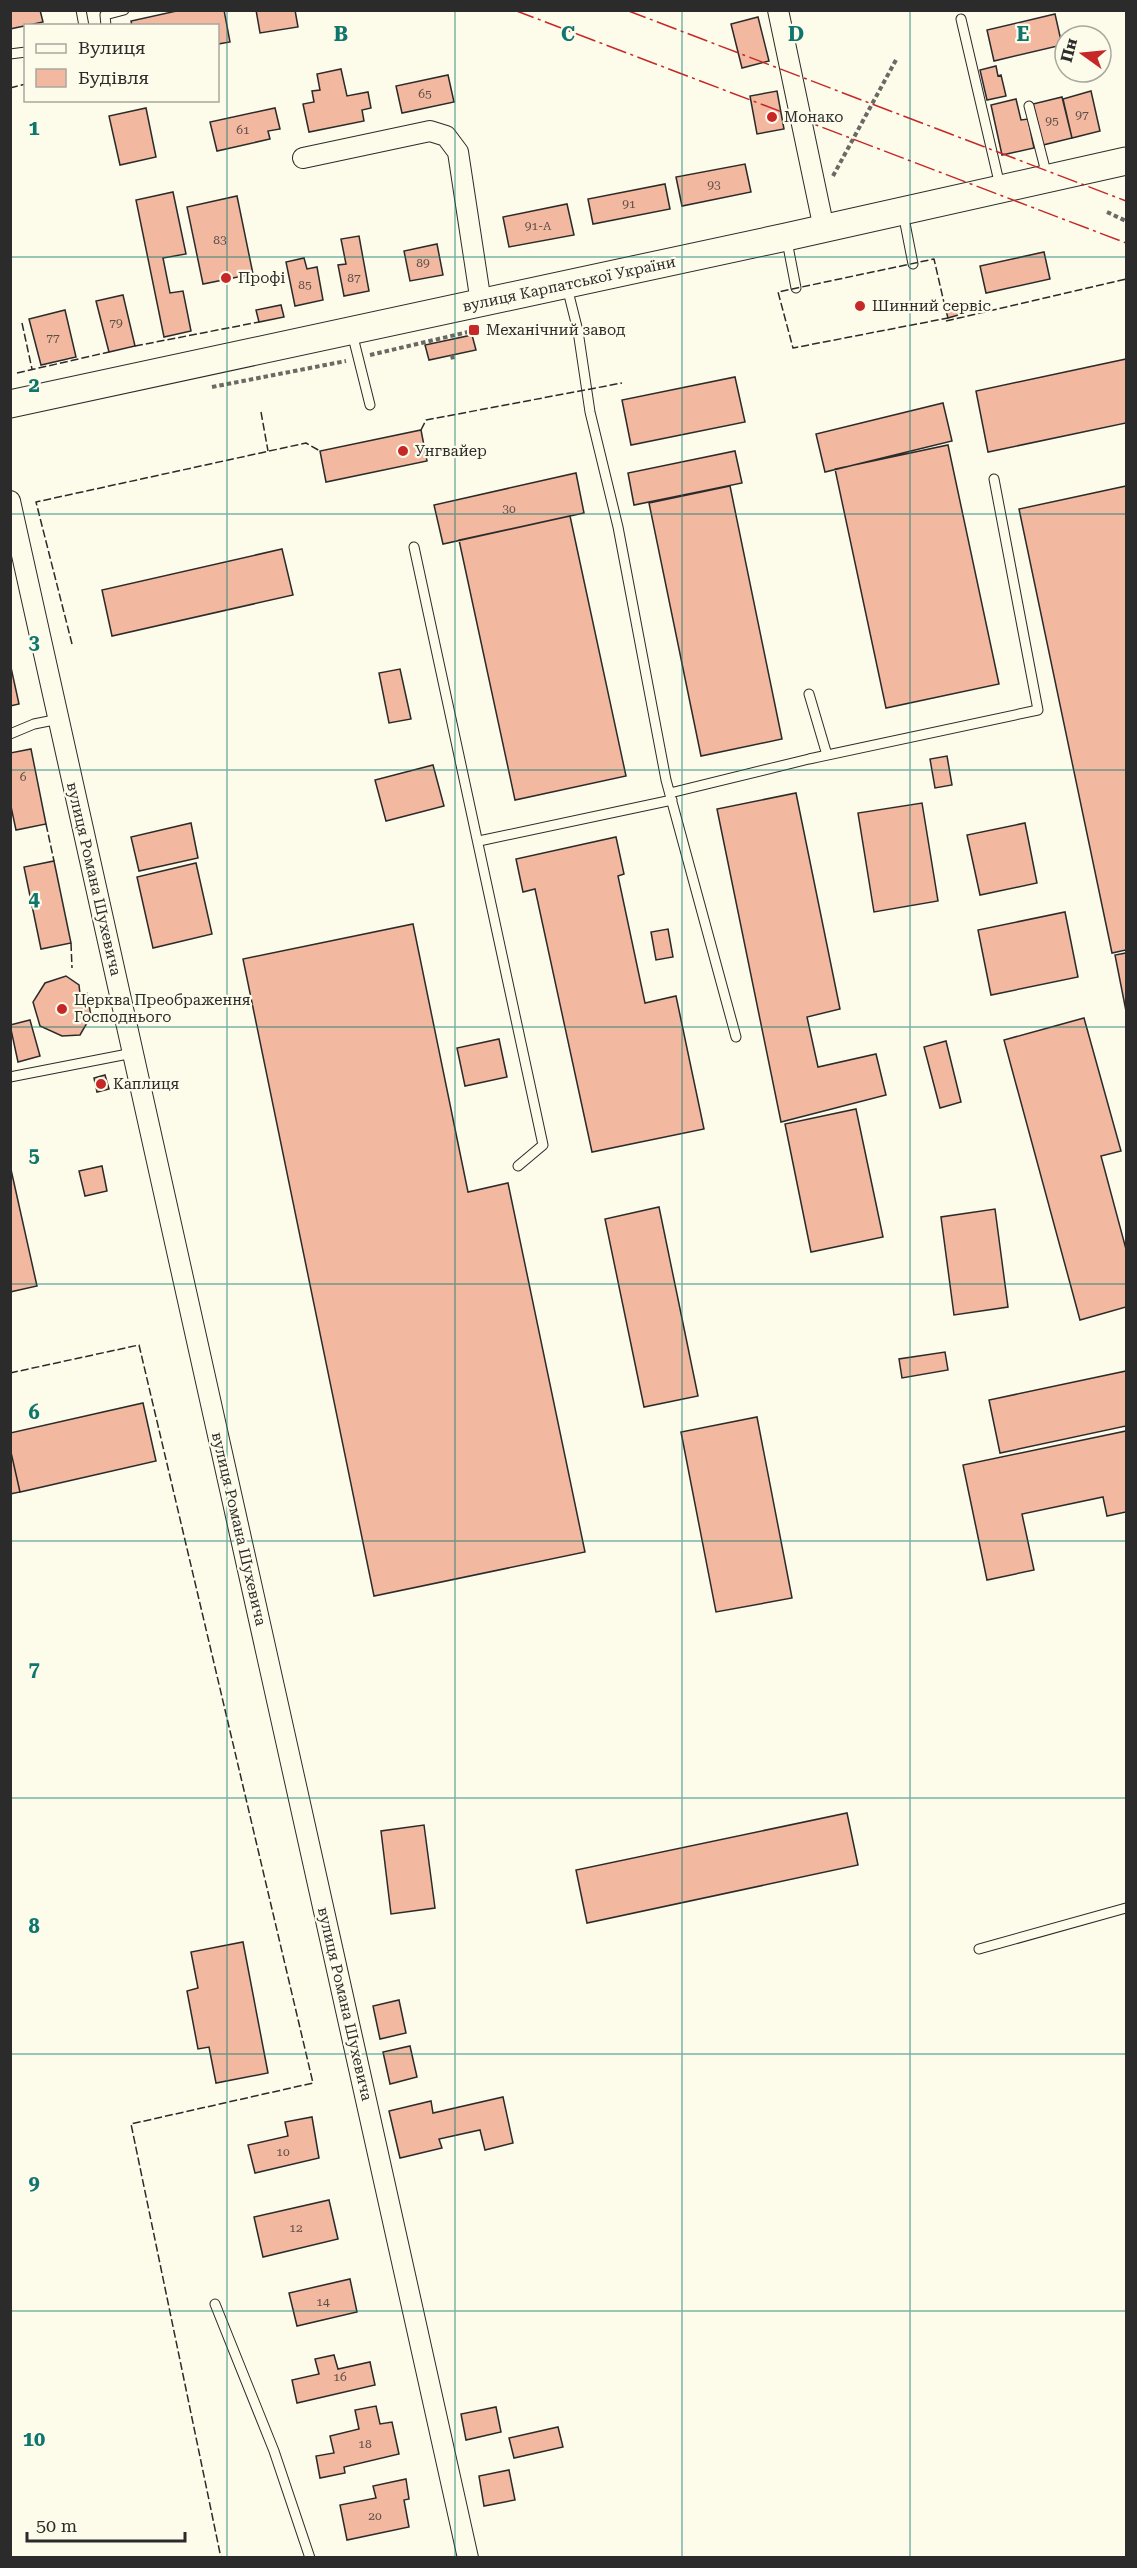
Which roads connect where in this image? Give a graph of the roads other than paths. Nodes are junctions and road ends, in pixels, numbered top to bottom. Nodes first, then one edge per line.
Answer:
1 (124, 10) edge
2 (778, 10) edge
3 (961, 19) dead end
4 (106, 24) edge
5 (1029, 106) dead end
6 (303, 158) dead end
7 (1126, 162) edge
8 (1048, 179) junction
9 (1001, 189) junction
10 (902, 212) junction
11 (824, 229) junction
12 (786, 237) junction
13 (913, 264) dead end
14 (566, 285) junction
15 (796, 288) dead end
16 (481, 303) junction
17 (351, 331) junction
18 (10, 404) edge
19 (370, 405) dead end
20 (994, 479) dead end
21 (10, 501) edge
22 (414, 547) dead end
23 (809, 694) dead end
24 (59, 719) junction
25 (10, 734) edge
26 (827, 755) junction
27 (671, 797) junction
28 (479, 841) junction
29 (736, 1037) dead end
30 (133, 1053) junction
31 (10, 1077) edge
32 (518, 1166) dead end
33 (1126, 1908) edge
34 (979, 1949) dead end
35 (215, 2304) dead end
36 (310, 2558) edge
37 (468, 2558) edge

1 - 4 lane
2 - 11 street
3 - 9 lane
5 - 8 lane
6 - 16 street
7 - 8 main road, вулиця Карпатської України
8 - 9 main road, вулиця Карпатської України
9 - 10 main road, вулиця Карпатської України
10 - 11 main road, вулиця Карпатської України
10 - 13 lane
11 - 12 main road, вулиця Карпатської України
12 - 14 main road, вулиця Карпатської України
12 - 15 lane
14 - 16 main road, вулиця Карпатської України
14 - 27 lane
16 - 17 main road, вулиця Карпатської України
17 - 18 main road, вулиця Карпатської України
17 - 19 lane
20 - 26 lane
21 - 24 street, вулиця Романа Шухевича
22 - 28 lane
23 - 26 lane
24 - 25 lane
24 - 30 street, вулиця Романа Шухевича
26 - 27 lane
27 - 28 lane
27 - 29 lane
28 - 32 lane
30 - 31 lane
30 - 37 street, вулиця Романа Шухевича
33 - 34 lane
35 - 36 lane

